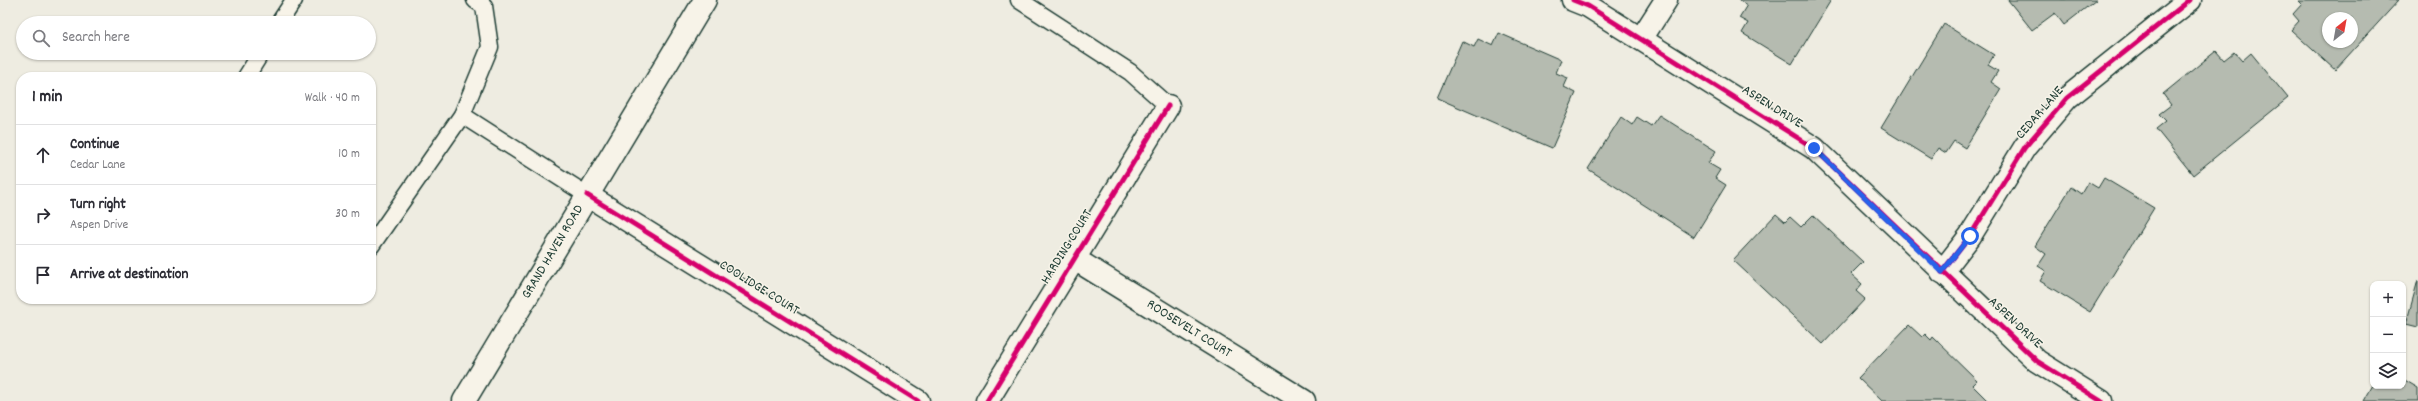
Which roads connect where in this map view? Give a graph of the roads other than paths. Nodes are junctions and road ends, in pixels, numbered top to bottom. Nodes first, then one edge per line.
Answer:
1 (294, 0) edge
2 (475, 0) edge
3 (704, 0) edge
4 (1019, 0) edge
5 (1573, 0) edge
6 (1666, 0) edge
7 (2190, 0) edge
8 (284, 16) edge
9 (1641, 39) junction
10 (257, 60) edge
11 (249, 72) edge
12 (1168, 106) joint
13 (462, 115) junction
14 (587, 195) junction
15 (376, 239) edge
16 (1073, 258) junction
17 (1942, 272) junction
18 (464, 401) edge
19 (918, 401) edge
20 (987, 401) edge
21 (1304, 401) edge
22 (2101, 401) edge

1 - 8 lane
2 - 13 lane
3 - 14 street, GRAND HAVEN ROAD
4 - 12 lane
5 - 9 street, ASPEN DRIVE
6 - 9 street
7 - 17 street, CEDAR LANE
9 - 17 street, ASPEN DRIVE
10 - 11 lane
12 - 16 street, HARDING COURT
13 - 14 lane
13 - 15 lane
14 - 18 street, GRAND HAVEN ROAD
14 - 19 street, COOLIDGE COURT
16 - 20 street, HARDING COURT
16 - 21 street, ROOSEVELT COURT
17 - 22 street, ASPEN DRIVE

